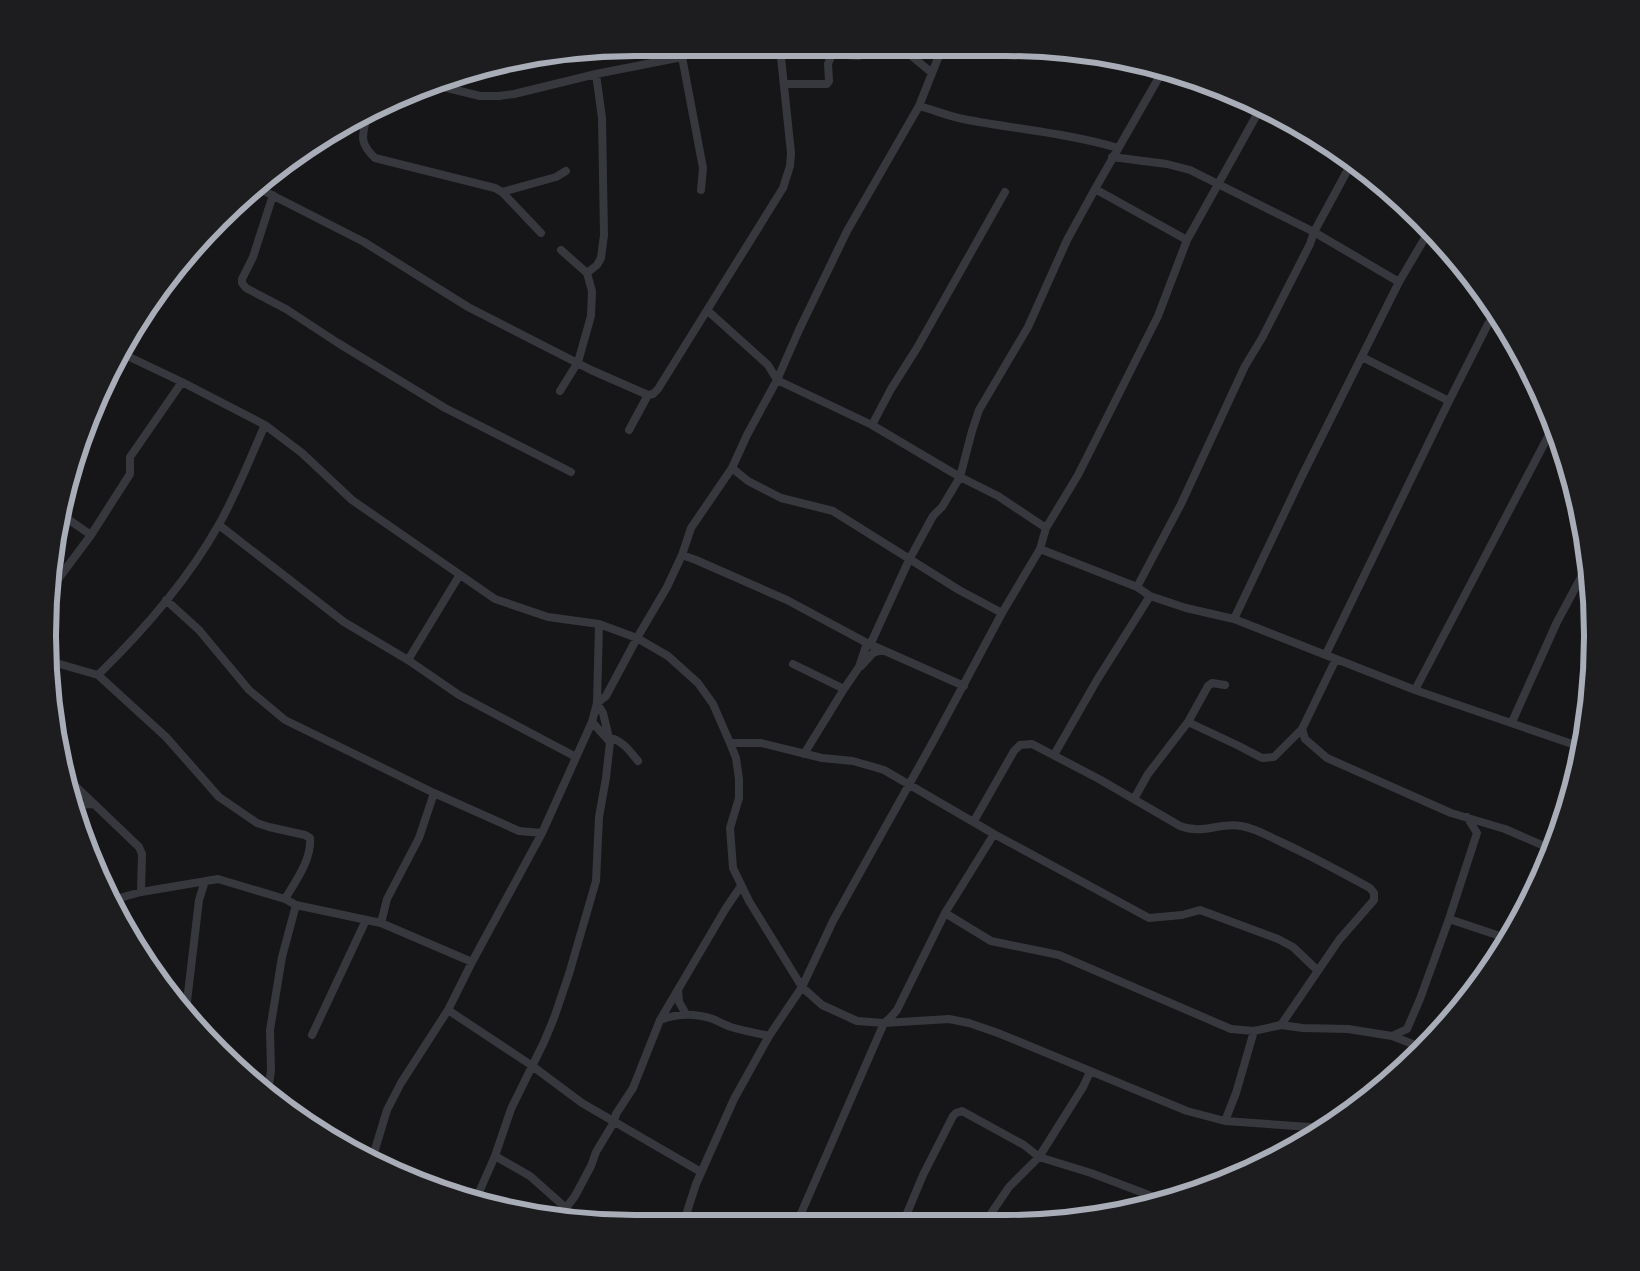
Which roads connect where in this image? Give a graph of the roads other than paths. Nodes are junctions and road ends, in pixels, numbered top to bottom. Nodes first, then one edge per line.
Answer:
1 (781, 56) edge
2 (831, 56) edge
3 (912, 56) edge
4 (939, 56) edge
5 (682, 57) joint
6 (932, 73) junction
7 (596, 74) junction
8 (1159, 77) edge
9 (784, 84) junction
10 (447, 88) edge
11 (919, 106) junction
12 (1257, 114) edge
13 (363, 125) edge
14 (1118, 148) junction
15 (1112, 157) junction
16 (1348, 170) edge
17 (566, 171) dead end
18 (1220, 184) junction
19 (1095, 189) junction
20 (701, 190) dead end
21 (265, 191) edge
22 (502, 192) junction
23 (1005, 192) dead end
24 (273, 195) junction
25 (1314, 232) junction
26 (541, 233) dead end
27 (1425, 238) edge
28 (1187, 240) junction
29 (561, 250) dead end
30 (587, 273) junction
31 (1399, 282) junction
32 (708, 311) junction
33 (1490, 321) edge
34 (128, 357) edge
35 (1362, 357) junction
36 (578, 362) junction
37 (777, 380) junction
38 (182, 382) junction
39 (560, 390) dead end
40 (648, 395) junction
41 (1449, 401) junction
42 (265, 425) junction
43 (872, 425) junction
44 (629, 430) dead end
45 (1548, 436) edge
46 (732, 468) junction
47 (571, 472) dead end
48 (960, 477) junction
49 (68, 519) edge
50 (219, 525) junction
51 (1046, 528) junction
52 (91, 535) junction
53 (1040, 549) junction
54 (682, 555) junction
55 (909, 560) junction
56 (459, 576) junction
57 (59, 578) edge
58 (1581, 578) edge
59 (1136, 587) junction
60 (1150, 596) junction
61 (166, 600) junction
62 (1002, 613) junction
63 (1234, 619) junction
64 (599, 624) junction
65 (637, 638) junction
66 (869, 644) junction
67 (882, 650) junction
68 (1326, 654) junction
69 (408, 660) junction
70 (1336, 660) junction
71 (57, 662) edge
72 (793, 664) dead end
73 (859, 668) junction
74 (98, 675) junction
75 (1225, 685) dead end
76 (964, 686) junction
77 (844, 689) junction
78 (1415, 690) junction
79 (597, 702) junction
80 (592, 722) junction
81 (1188, 722) junction
82 (1512, 722) junction
83 (1302, 730) junction
84 (610, 742) junction
85 (730, 743) junction
86 (1574, 744) edge
87 (804, 754) junction
88 (1054, 754) junction
89 (576, 757) junction
90 (638, 761) dead end
91 (909, 785) junction
92 (77, 788) edge
93 (434, 793) junction
94 (1134, 799) junction
95 (93, 804) junction
96 (82, 805) edge
97 (1466, 816) junction
98 (974, 821) junction
99 (1489, 823) junction
100 (542, 833) junction
101 (1477, 833) junction
102 (994, 834) junction
103 (1544, 846) edge
104 (205, 881) junction
105 (741, 886) junction
106 (141, 892) junction
107 (119, 898) edge
108 (285, 899) junction
109 (296, 905) junction
110 (945, 913) junction
111 (1449, 919) junction
112 (366, 920) junction
113 (381, 923) junction
114 (1499, 936) edge
115 (472, 962) junction
116 (1317, 970) junction
117 (802, 987) junction
118 (679, 988) junction
119 (187, 1001) edge
120 (448, 1010) junction
121 (686, 1014) junction
122 (660, 1020) junction
123 (884, 1023) junction
124 (1281, 1025) junction
125 (1407, 1029) junction
126 (1254, 1030) junction
127 (312, 1035) dead end
128 (769, 1036) junction
129 (1392, 1036) junction
130 (1410, 1044) junction
131 (1414, 1045) edge
132 (531, 1066) junction
133 (1090, 1072) junction
134 (269, 1084) edge
135 (1225, 1121) junction
136 (614, 1122) junction
137 (1310, 1127) edge
138 (374, 1152) edge
139 (495, 1156) junction
140 (1039, 1157) junction
141 (701, 1172) junction
142 (479, 1193) edge
143 (1151, 1196) edge
144 (566, 1208) junction
145 (564, 1210) edge
146 (686, 1215) edge
147 (800, 1215) edge
148 (905, 1215) edge
149 (990, 1215) edge

1 - 9 street
2 - 9 street
3 - 6 street
4 - 6 street
5 - 7 street
5 - 20 street
6 - 11 street
7 - 10 street
7 - 30 street
8 - 14 street
9 - 32 street
11 - 14 street
11 - 37 street
12 - 18 street
13 - 22 street
14 - 15 street
15 - 18 street
15 - 19 street
16 - 25 street
17 - 22 street
18 - 25 street
18 - 28 street
19 - 28 street
19 - 48 street
21 - 24 street
22 - 26 street
23 - 43 street
24 - 36 street
24 - 47 street
25 - 31 street
25 - 59 street
27 - 31 street
28 - 51 street
29 - 30 street
30 - 36 street
31 - 35 street
32 - 37 street
32 - 40 street
33 - 41 street
34 - 38 street
35 - 41 street
35 - 63 street
36 - 39 street
36 - 40 street
37 - 43 street
37 - 46 street
38 - 42 street
38 - 52 street
40 - 44 street
41 - 68 street
42 - 50 street
42 - 56 street
43 - 48 street
45 - 78 street
46 - 54 street
46 - 55 street
48 - 51 street
48 - 55 street
49 - 52 street
50 - 61 street
50 - 69 street
51 - 53 street
52 - 57 street
53 - 59 street
53 - 62 street
54 - 65 street
54 - 66 street
55 - 62 street
55 - 66 street
56 - 64 street
56 - 69 street
58 - 82 street
59 - 60 street
60 - 63 street
60 - 88 street
61 - 74 street
61 - 93 street
62 - 76 street
63 - 68 street
64 - 65 street
64 - 79 street
65 - 79 street
65 - 85 street
66 - 67 street
66 - 73 street
67 - 73 street
67 - 76 street
68 - 70 street
69 - 89 street
70 - 78 street
70 - 83 street
71 - 74 street
72 - 77 street
73 - 77 street
74 - 108 street
75 - 81 street
76 - 91 street
77 - 87 street
78 - 82 street
79 - 80 street
79 - 84 street
80 - 84 street
80 - 89 street
81 - 83 street
81 - 94 street
82 - 86 street
83 - 97 street
84 - 90 street
84 - 132 street
85 - 87 street
85 - 105 street
87 - 91 street
88 - 94 street
88 - 98 street
89 - 100 street
91 - 98 street
91 - 117 street
92 - 95 street
93 - 100 street
93 - 113 street
94 - 116 street
95 - 96 street
95 - 106 street
97 - 99 street
97 - 101 street
98 - 102 street
99 - 101 street
99 - 103 street
100 - 115 street
101 - 111 street
102 - 110 street
102 - 116 street
104 - 106 street
104 - 108 street
104 - 119 street
105 - 117 street
105 - 118 street
106 - 107 street
108 - 109 street
109 - 112 street
109 - 134 street
110 - 123 street
110 - 126 street
111 - 114 street
111 - 125 street
112 - 113 street
112 - 127 street
113 - 115 street
115 - 120 street
116 - 124 street
117 - 123 street
117 - 128 street
118 - 121 street
118 - 122 street
120 - 132 street
120 - 138 street
121 - 122 street
121 - 128 street
122 - 136 street
123 - 133 street
123 - 147 street
124 - 126 street
124 - 129 street
125 - 129 street
125 - 130 street
126 - 135 street
128 - 141 street
129 - 130 street
130 - 131 street
132 - 136 street
132 - 139 street
133 - 135 street
133 - 140 street
135 - 137 street
136 - 141 street
136 - 144 street
139 - 142 street
139 - 144 street
140 - 143 street
140 - 148 street
140 - 149 street
141 - 146 street
144 - 145 street

